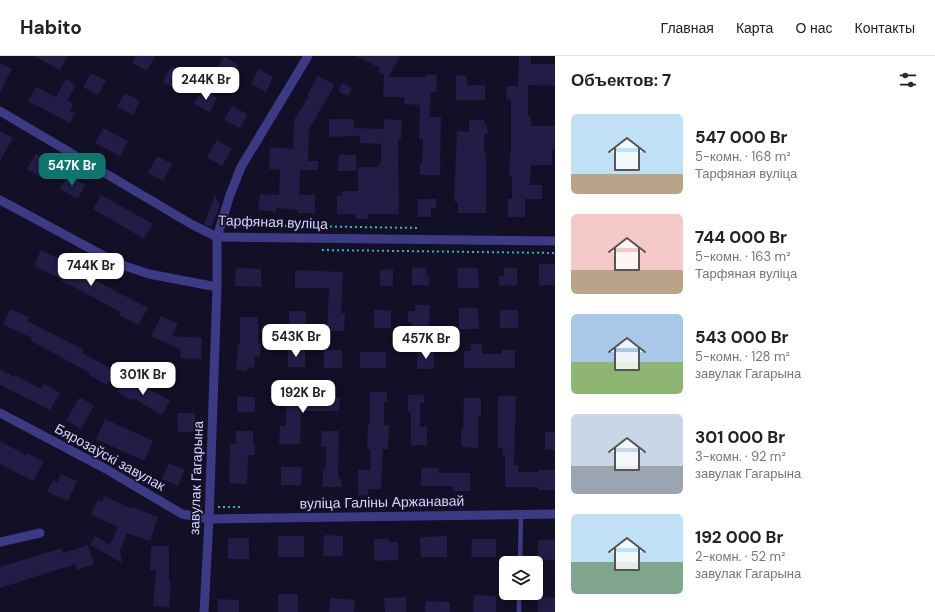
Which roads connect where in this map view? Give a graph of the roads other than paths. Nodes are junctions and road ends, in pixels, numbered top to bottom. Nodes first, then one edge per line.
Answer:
1 (308, 56) edge
2 (0, 111) edge
3 (0, 200) edge
4 (217, 237) junction
5 (555, 241) edge
6 (217, 286) junction
7 (0, 413) edge
8 (521, 514) junction
9 (555, 514) edge
10 (209, 519) junction
11 (40, 533) dead end
12 (0, 542) edge
13 (520, 556) edge
14 (519, 600) edge
15 (204, 612) edge
16 (519, 612) edge

1 - 4 street, завулак Гагарына
2 - 4 street, Тарфяная вуліца
3 - 6 street
4 - 5 street, Тарфяная вуліца
4 - 6 street, завулак Гагарына
6 - 10 street, завулак Гагарына
7 - 10 street, Бярозаўскі завулак
8 - 9 street, вуліца Галіны Аржанавай
8 - 10 street, вуліца Галіны Аржанавай
8 - 13 lane
10 - 15 street, завулак Гагарына
11 - 12 street
14 - 16 lane

